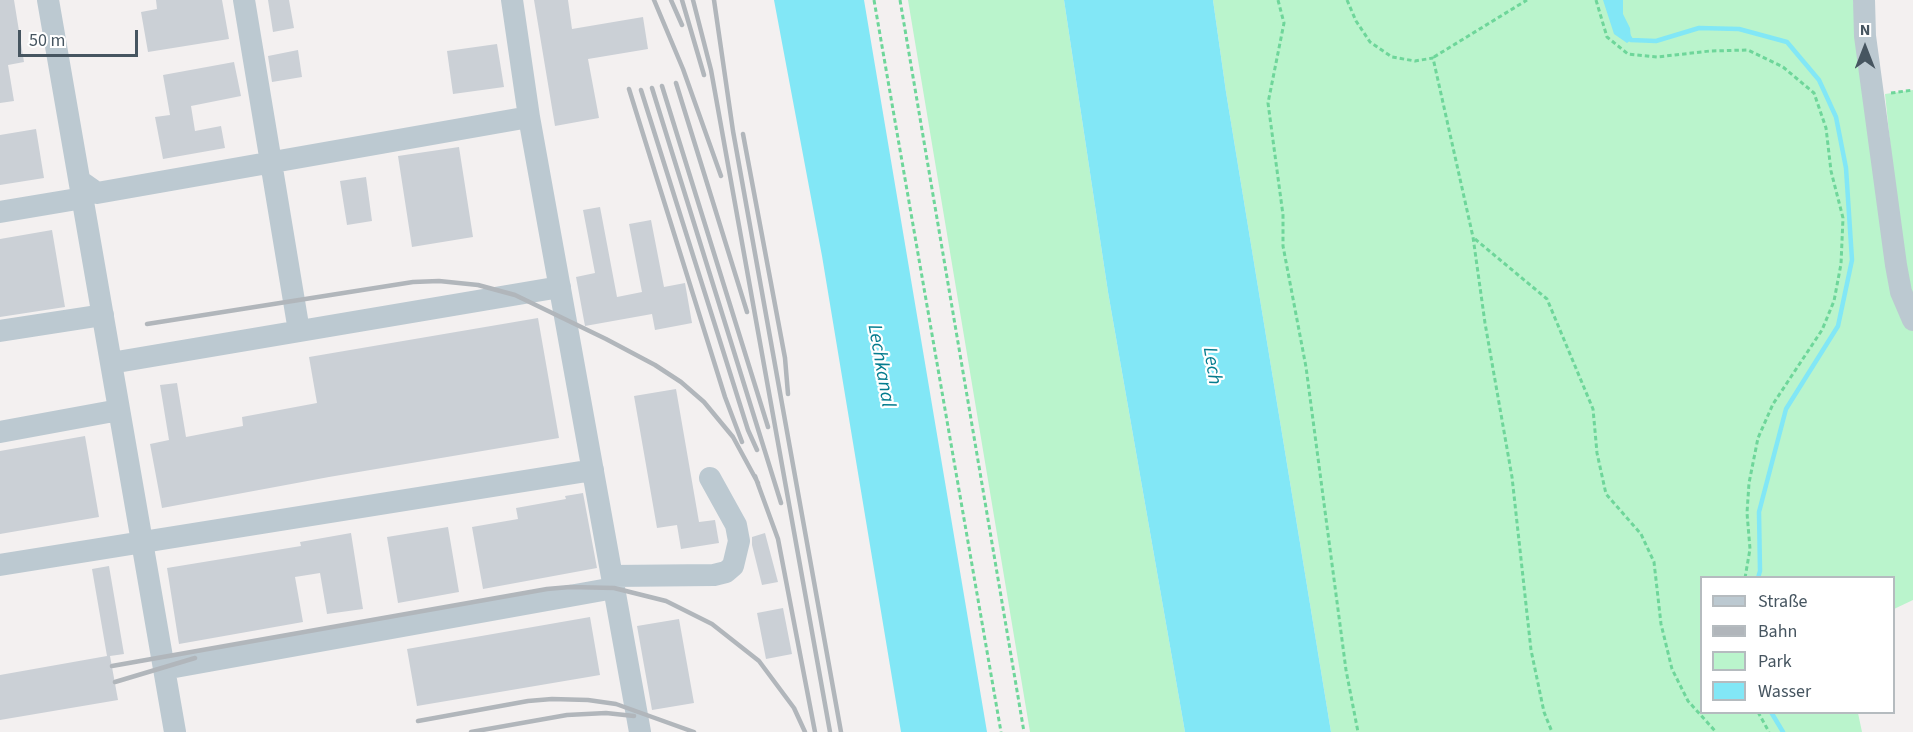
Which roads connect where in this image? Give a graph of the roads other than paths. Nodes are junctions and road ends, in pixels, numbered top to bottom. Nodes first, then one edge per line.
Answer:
1 (48, 0) edge
2 (244, 0) edge
3 (512, 0) edge
4 (1864, 0) edge
5 (529, 117) junction
6 (270, 163) junction
7 (81, 189) junction
8 (0, 212) edge
9 (560, 287) junction
10 (103, 315) junction
11 (1913, 320) edge
12 (0, 331) edge
13 (299, 331) junction
14 (111, 363) junction
15 (119, 410) junction
16 (0, 432) edge
17 (593, 470) junction
18 (710, 478) dead end
19 (142, 543) junction
20 (0, 565) edge
21 (613, 582) junction
22 (164, 669) junction
23 (175, 732) edge
24 (640, 732) edge

1 - 7 street
2 - 6 street
3 - 5 street
4 - 11 street
5 - 6 street
5 - 9 street
6 - 7 street
6 - 13 street
7 - 8 street
7 - 10 street
9 - 13 street
9 - 17 street
10 - 12 street
10 - 14 street
13 - 14 street
14 - 15 street
15 - 16 street
15 - 19 street
17 - 19 street
17 - 21 street
18 - 21 street
19 - 20 street
19 - 22 street
21 - 22 street
21 - 24 street
22 - 23 street

